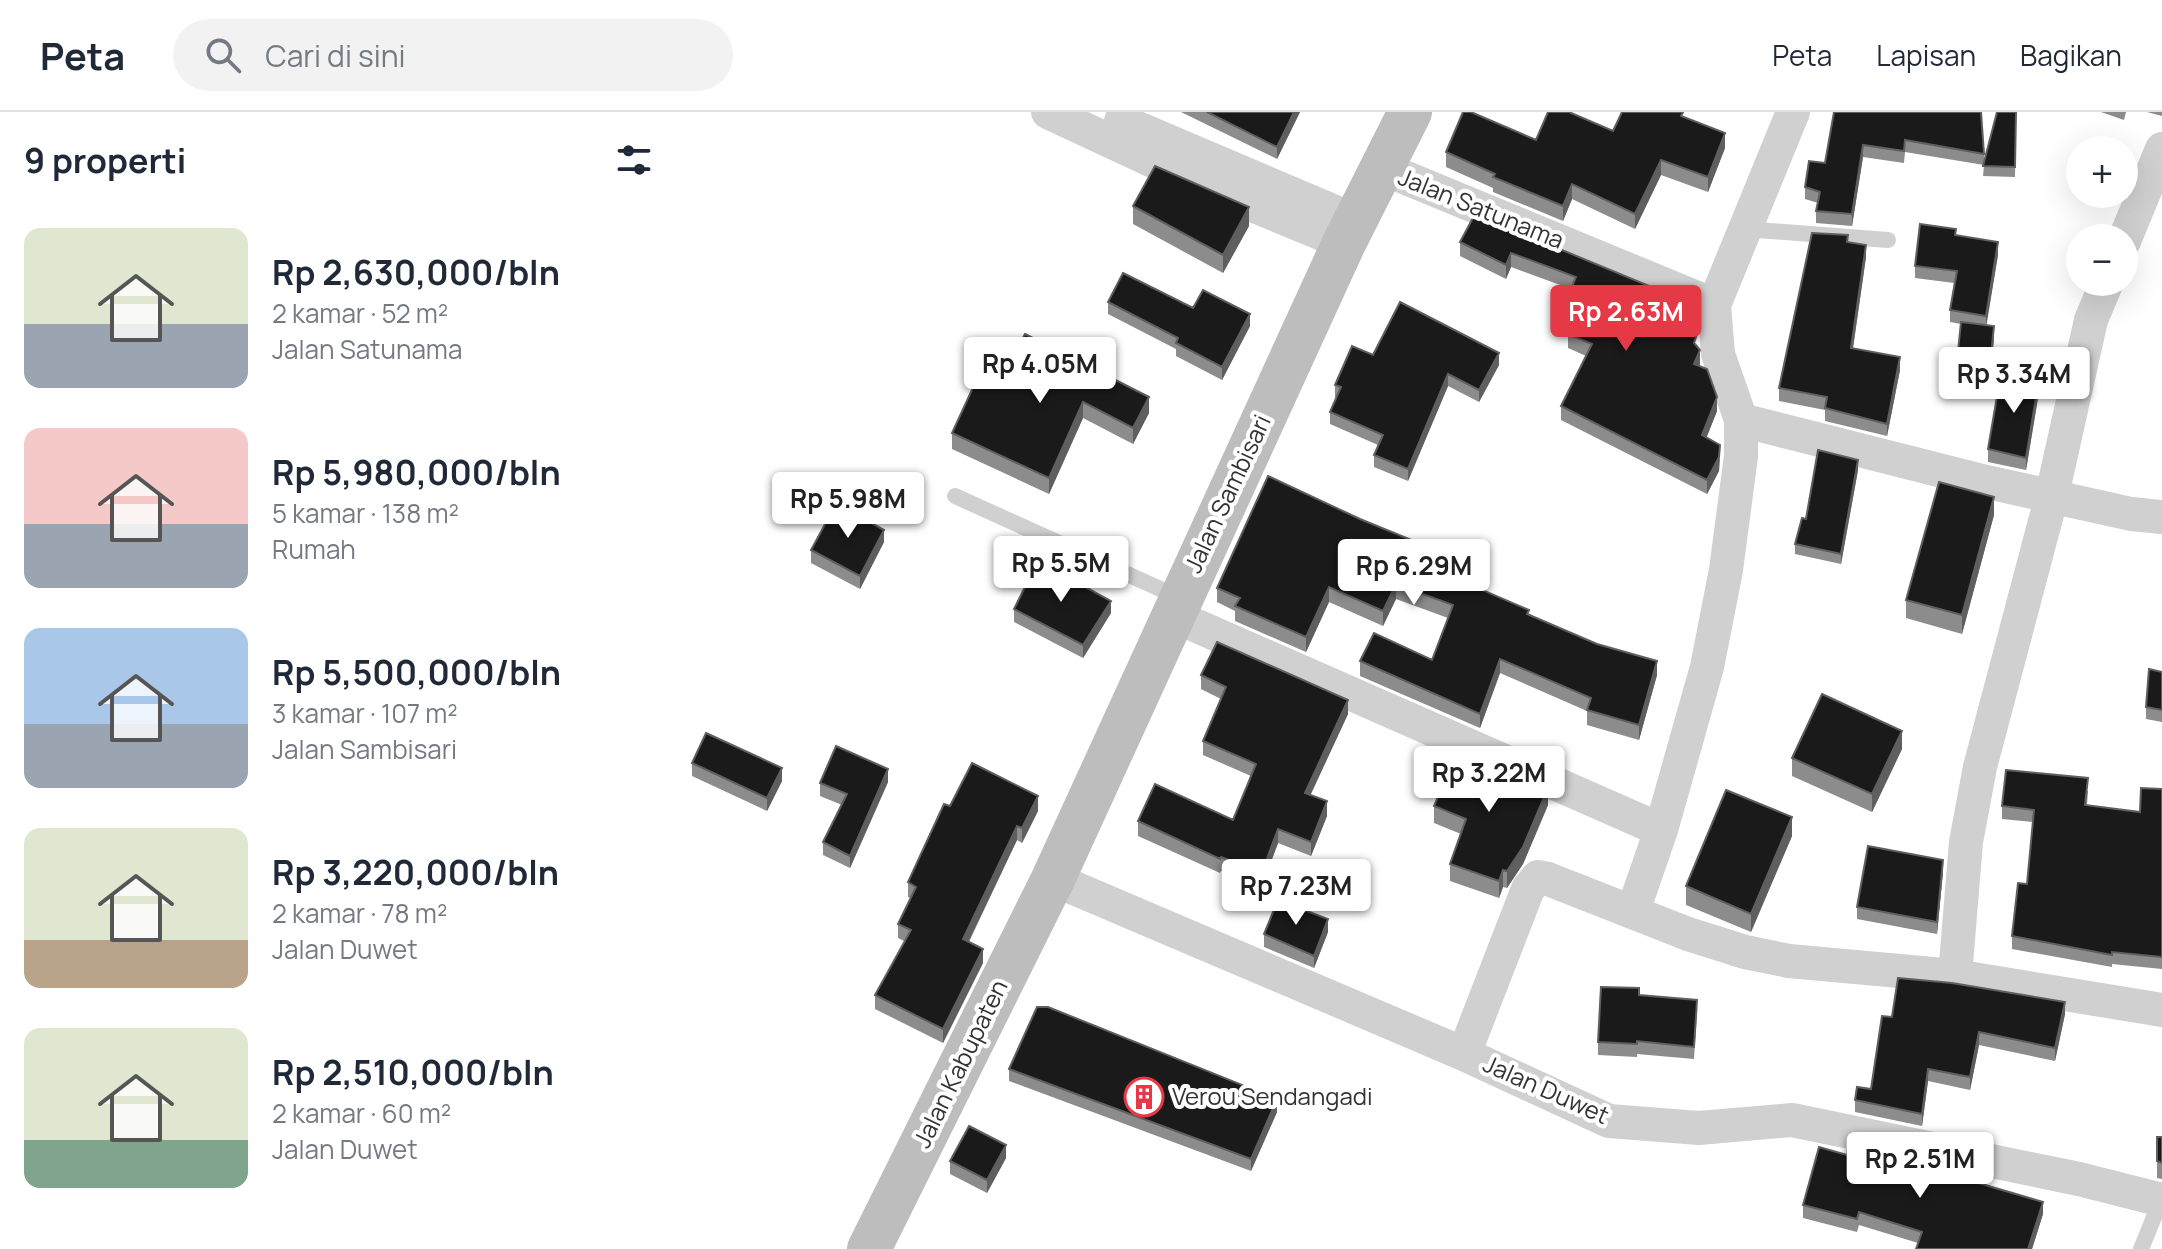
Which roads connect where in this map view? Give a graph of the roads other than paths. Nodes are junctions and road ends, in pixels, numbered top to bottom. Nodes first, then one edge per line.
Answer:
1 (1048, 112) edge
2 (1098, 112) edge
3 (1410, 112) edge
4 (1793, 112) edge
5 (2162, 149) edge
6 (1382, 168) junction
7 (2131, 224) edge
8 (1745, 229) junction
9 (1350, 232) junction
10 (1888, 240) dead end
11 (2101, 296) edge
12 (1714, 305) junction
13 (1741, 420) junction
14 (2052, 495) junction
15 (955, 496) dead end
16 (2162, 517) edge
17 (1176, 607) junction
18 (1661, 830) junction
19 (1053, 879) junction
20 (1633, 911) junction
21 (1955, 976) junction
22 (2162, 1010) edge
23 (1464, 1054) junction
24 (2161, 1200) edge
25 (869, 1249) edge
26 (2141, 1249) edge

1 - 9 street
2 - 9 street
3 - 6 main road, Jalan Sambisari
4 - 8 street
5 - 7 street
6 - 9 main road, Jalan Sambisari
6 - 12 street, Jalan Satunama
8 - 10 lane
8 - 12 street
9 - 17 main road, Jalan Sambisari
11 - 14 street
12 - 13 street
13 - 14 street
13 - 18 street
14 - 16 street
14 - 21 street
15 - 17 lane
17 - 18 street
17 - 19 main road, Jalan Sambisari
18 - 20 street
19 - 23 street, Jalan Duwet
19 - 25 main road, Jalan Kabupaten
20 - 21 street
20 - 23 street
21 - 22 street
23 - 24 street, Jalan Duwet
24 - 26 lane

